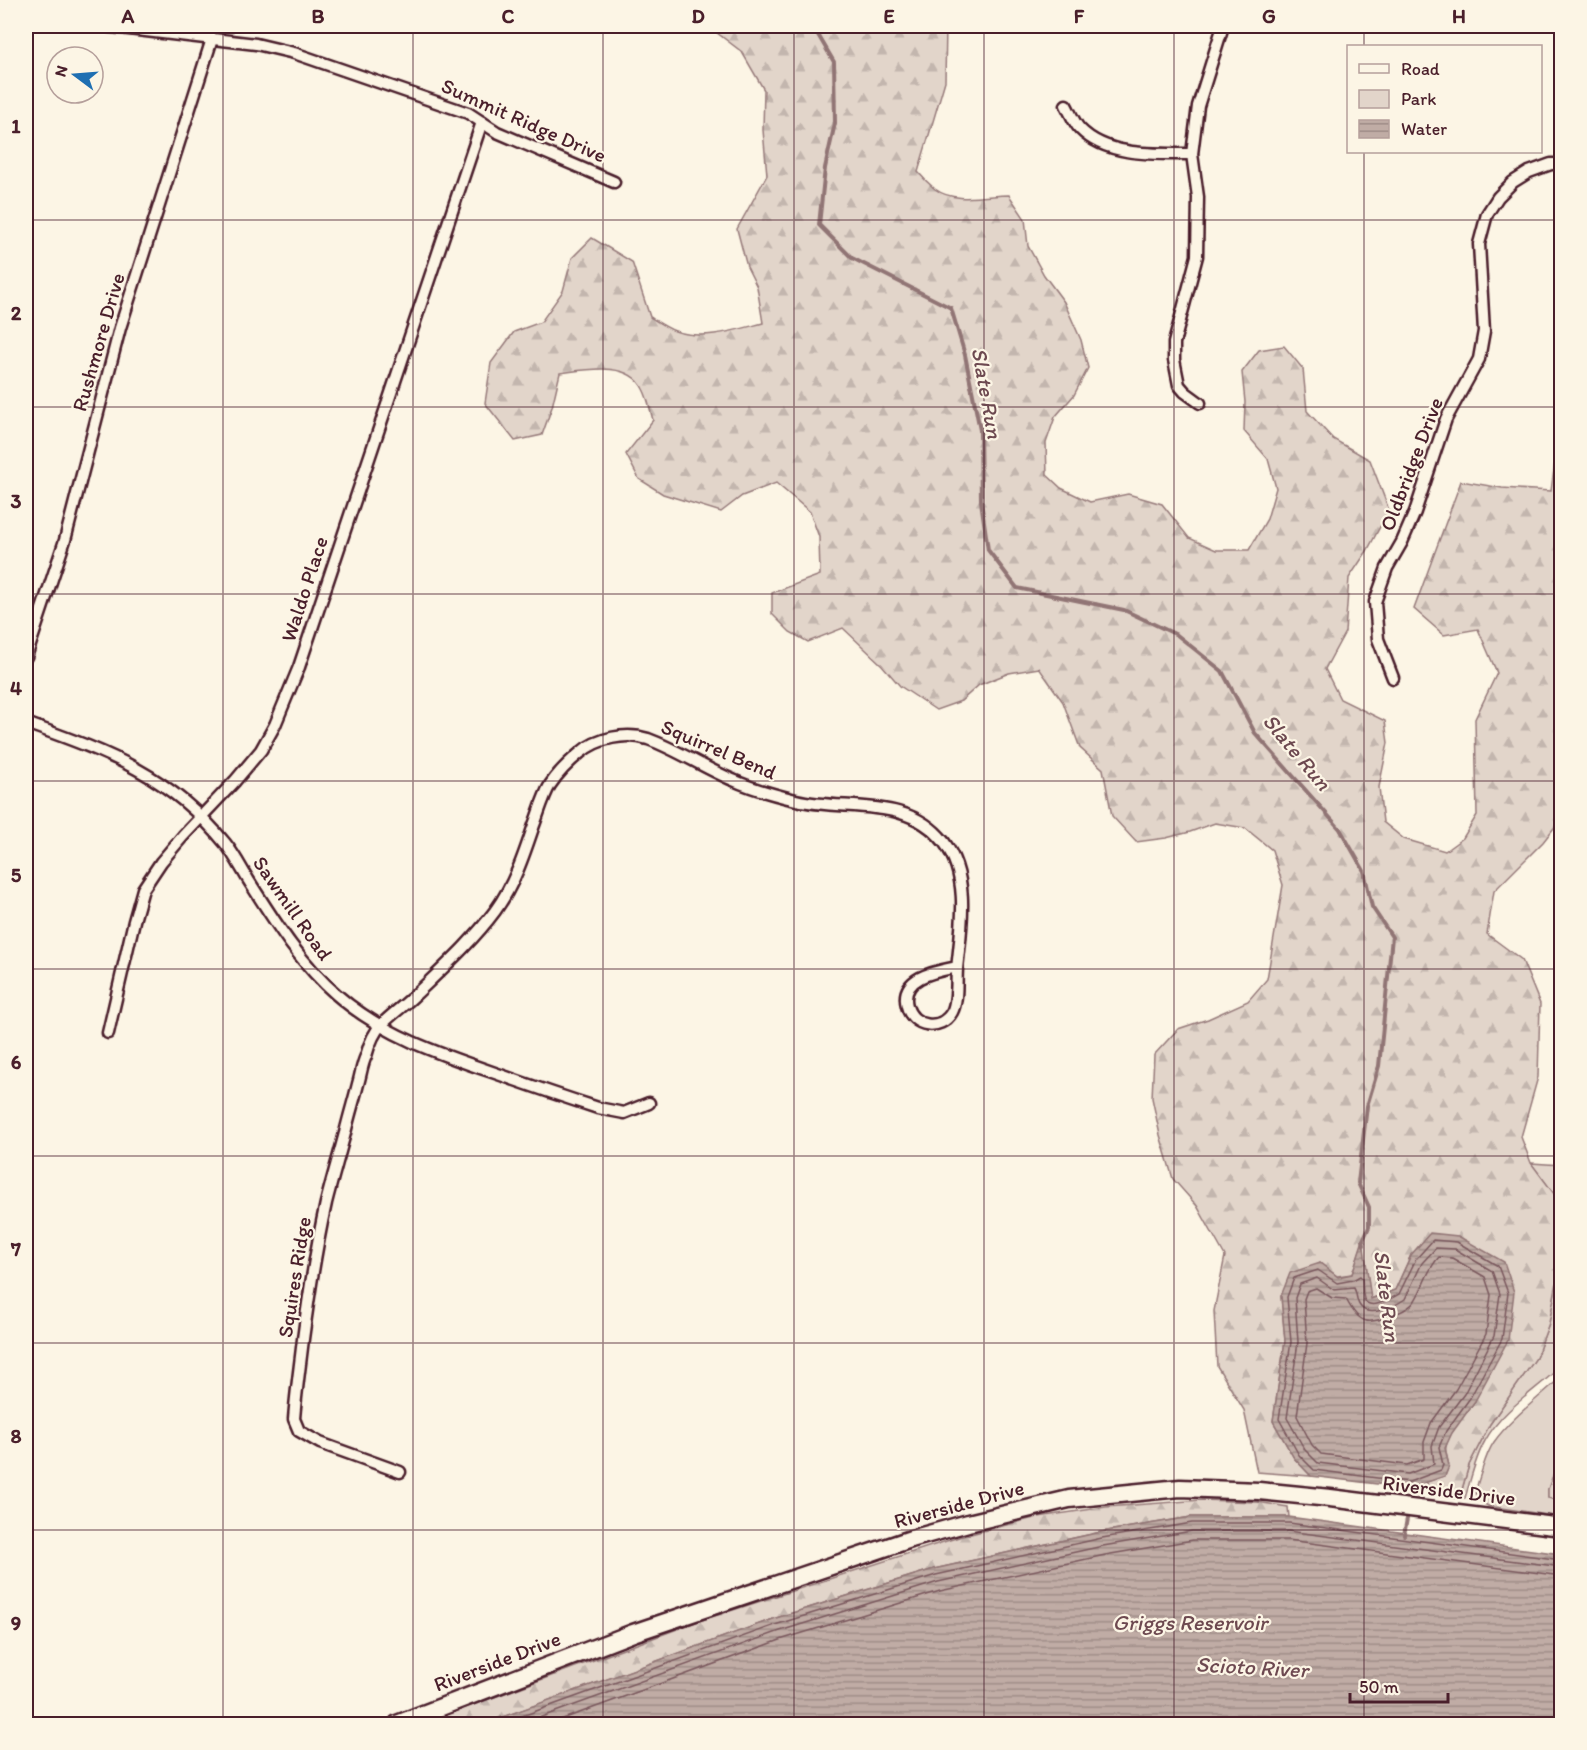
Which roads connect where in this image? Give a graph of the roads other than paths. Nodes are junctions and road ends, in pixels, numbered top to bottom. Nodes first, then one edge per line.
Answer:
1 (103, 26) edge
2 (1223, 26) edge
3 (212, 39) junction
4 (1066, 105) dead end
5 (482, 122) junction
6 (1192, 154) junction
7 (1562, 164) edge
8 (614, 182) dead end
9 (1200, 403) dead end
10 (26, 657) edge
11 (1393, 678) dead end
12 (26, 723) edge
13 (201, 818) junction
14 (957, 967) junction
15 (379, 1026) junction
16 (108, 1034) dead end
17 (649, 1103) dead end
18 (400, 1472) dead end
19 (1562, 1527) edge
20 (397, 1725) edge

1 - 3 street, Summit Ridge Drive
2 - 6 street
3 - 5 street, Summit Ridge Drive
3 - 10 street, Rushmore Drive
4 - 6 street
5 - 8 street, Summit Ridge Drive
5 - 13 street, Waldo Place
6 - 9 street
7 - 11 street, Oldbridge Drive
12 - 13 street, Sawmill Road
13 - 15 street, Sawmill Road
13 - 16 street, Waldo Place
14 - 14 street, Squirrel Bend
14 - 15 street, Squirrel Bend
15 - 17 street, Sawmill Road
15 - 18 street, Squires Ridge
19 - 20 main road, Riverside Drive

